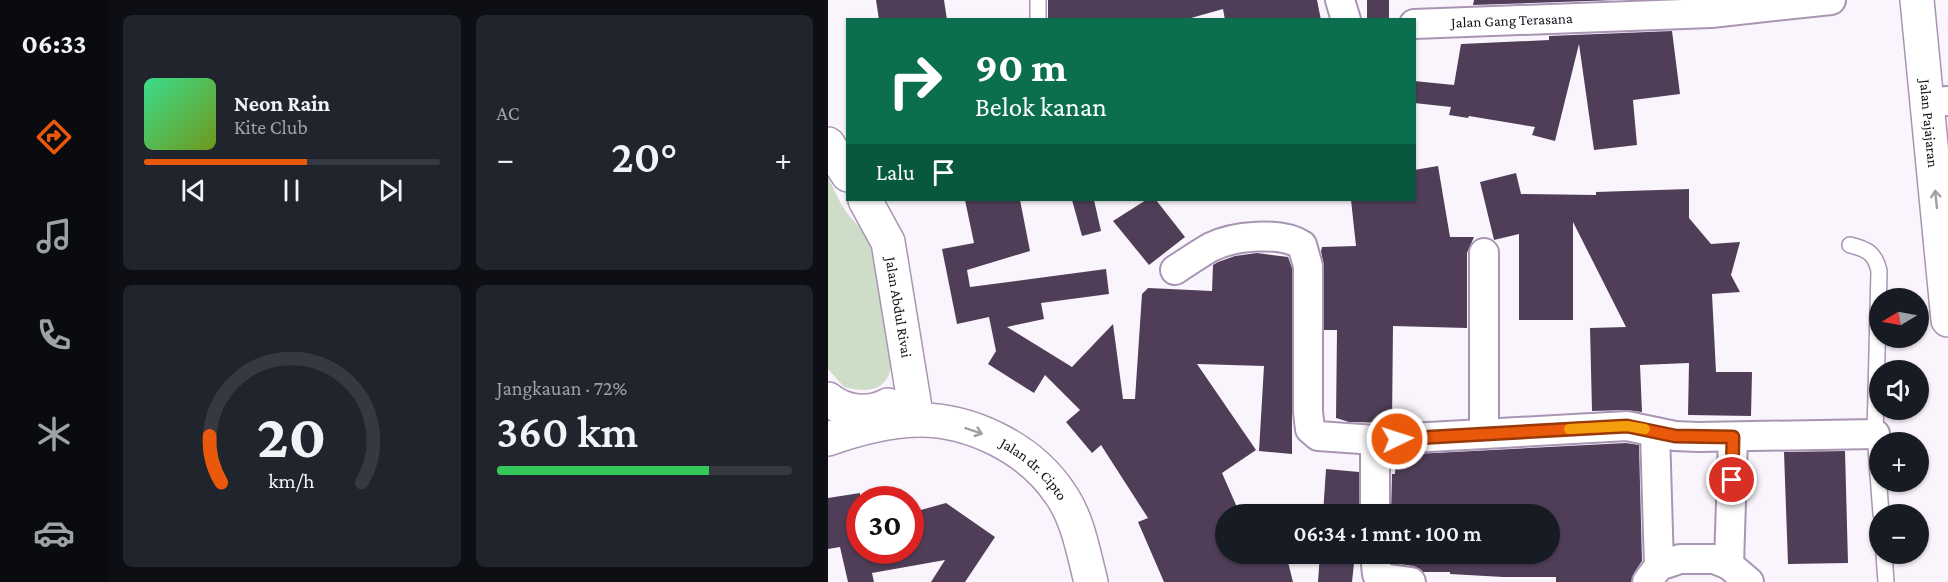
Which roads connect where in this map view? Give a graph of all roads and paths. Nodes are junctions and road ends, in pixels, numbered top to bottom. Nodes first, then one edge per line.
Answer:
1 (1038, 0) edge
2 (1831, 0) edge
3 (1917, 0) edge
4 (1038, 18) edge
5 (1416, 24) edge
6 (1937, 102) edge
7 (828, 144) edge
8 (846, 172) edge
9 (866, 201) edge
10 (1850, 245) dead end
11 (1484, 253) dead end
12 (1946, 268) edge
13 (1175, 270) dead end
14 (1948, 320) edge
15 (911, 383) junction
16 (828, 399) edge
17 (917, 420) junction
18 (1655, 432) junction
19 (1875, 432) edge
20 (1484, 433) junction
21 (1869, 434) edge
22 (1733, 437) junction
23 (828, 439) edge
24 (1375, 440) junction
25 (1375, 504) edge
26 (1376, 564) edge
27 (1885, 564) edge
28 (1739, 573) edge
29 (1653, 574) edge
30 (1091, 582) edge
31 (1411, 582) edge
32 (1886, 582) edge

1 - 4 lane
2 - 5 street, Jalan Gang Terasana
3 - 6 main road, Jalan Pajajaran
12 -> 6 main road, Jalan Pajajaran
7 - 8 main road
9 - 15 main road, Jalan Abdul Rivai
10 - 19 lane
11 - 20 street
12 - 14 main road, Jalan Pajajaran
13 - 24 street
15 - 16 main road
15 - 17 main road, Jalan Abdul Rivai
17 - 23 main road, Jalan dr. Cipto
17 -> 30 main road, Jalan dr. Cipto
18 - 20 street
18 - 22 street
18 - 29 street
20 - 24 street
21 - 22 street
22 - 28 street
24 - 25 street
26 - 31 street
27 - 32 lane
28 - 29 street

